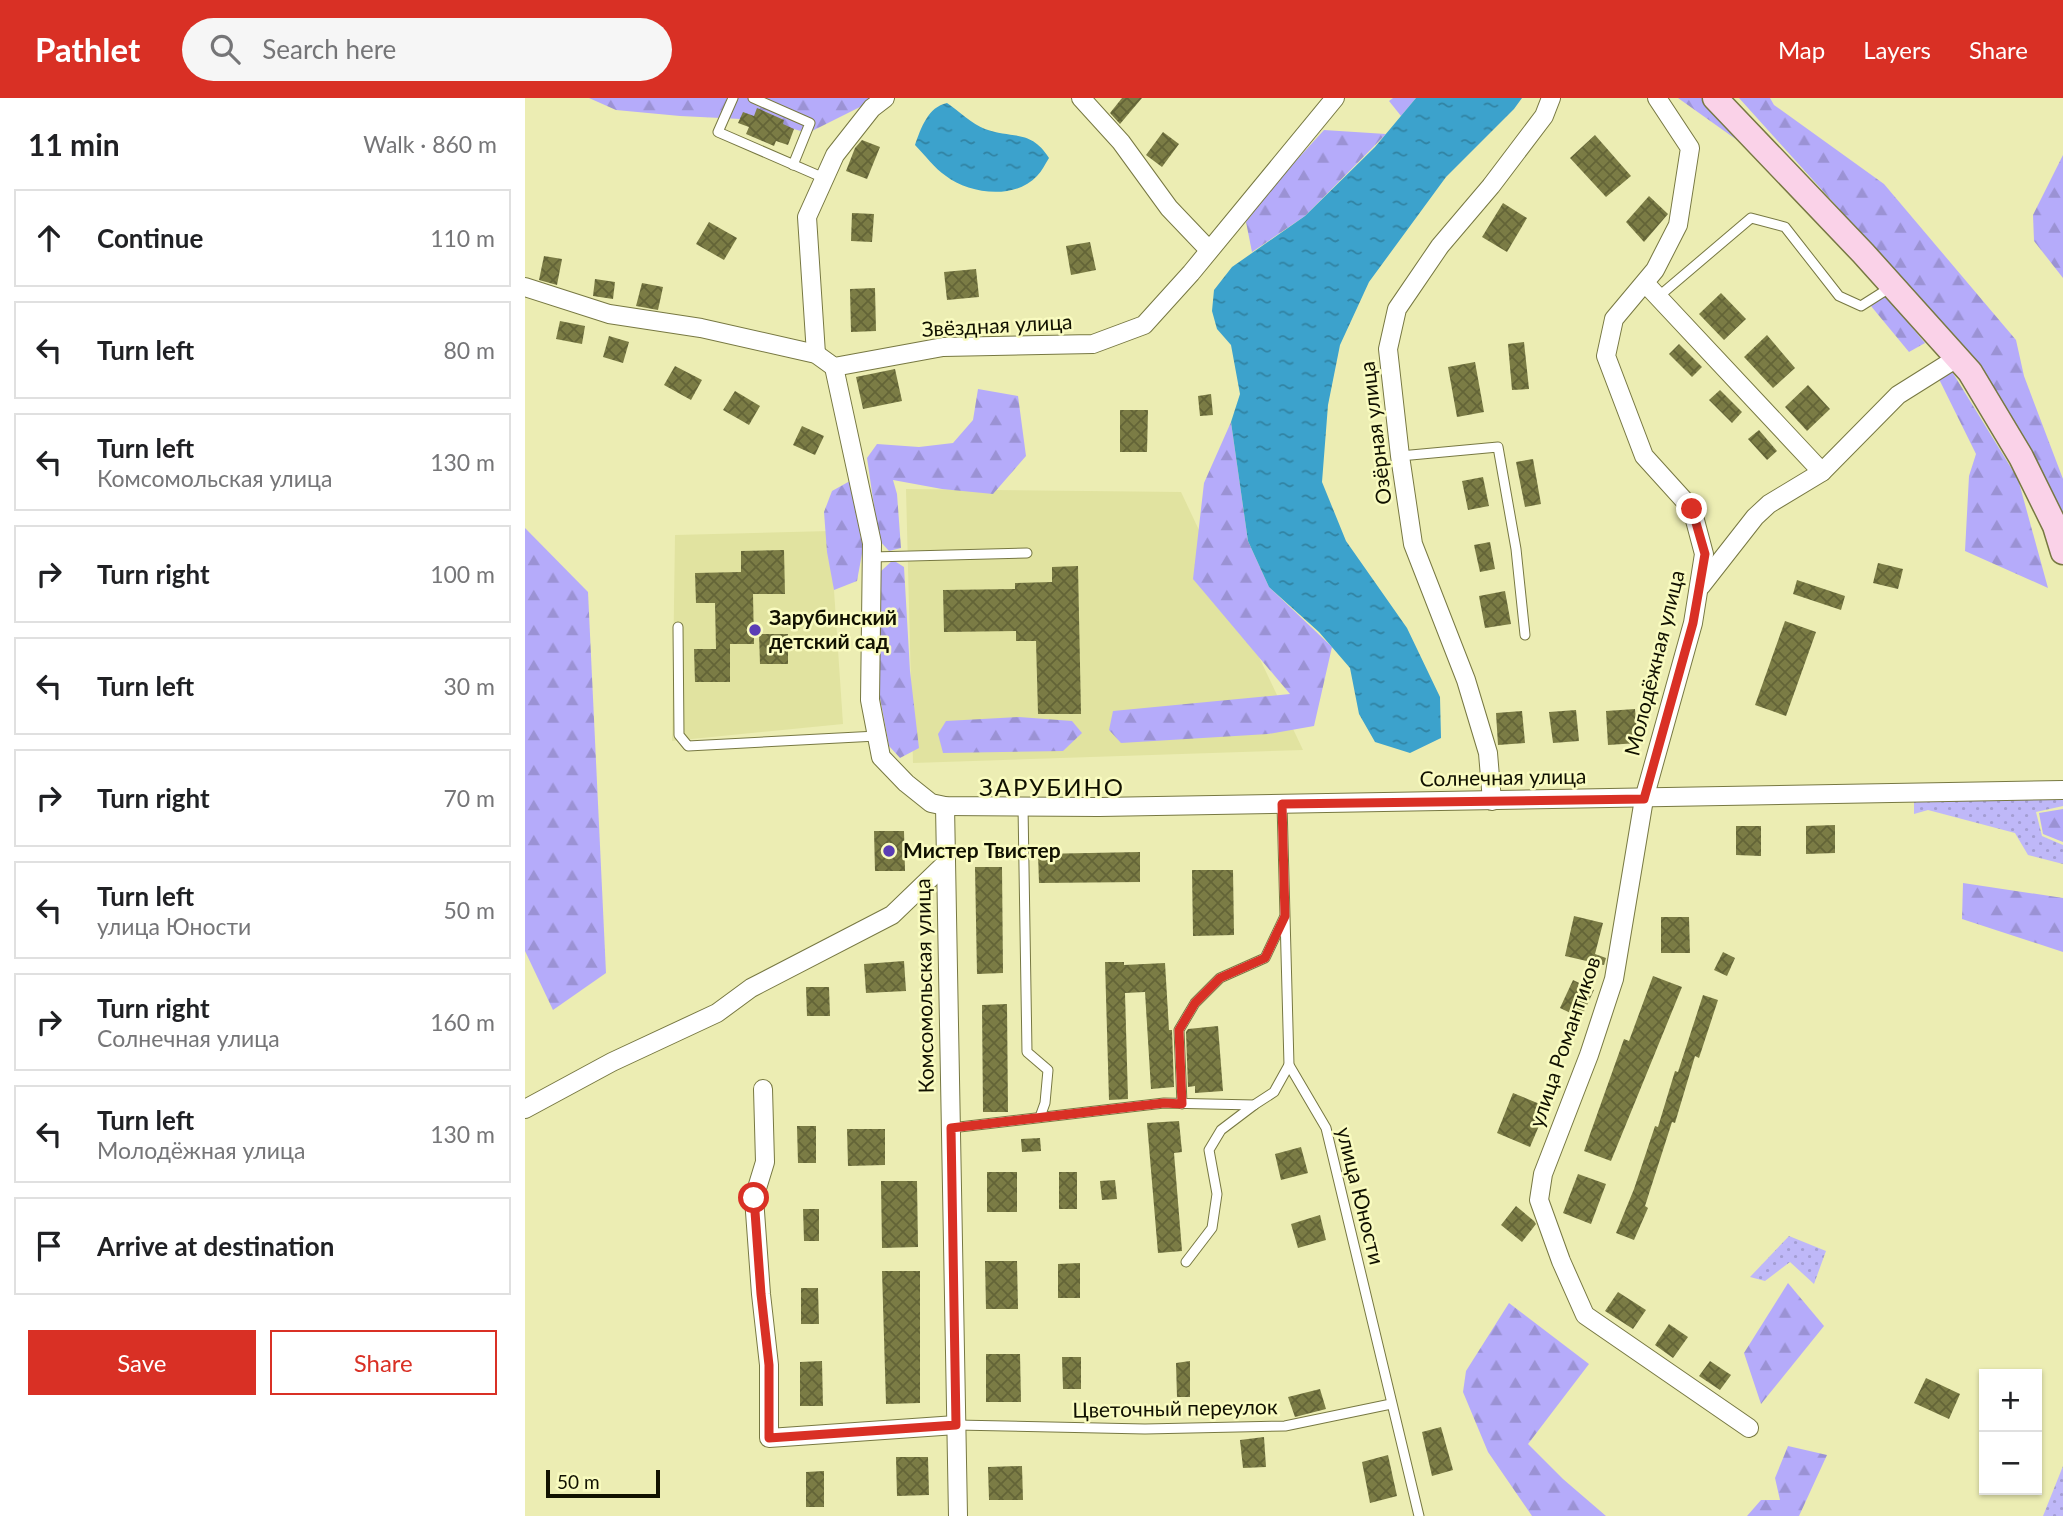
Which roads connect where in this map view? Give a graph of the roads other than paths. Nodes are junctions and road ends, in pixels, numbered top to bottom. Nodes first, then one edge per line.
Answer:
1 (733, 98) edge
2 (753, 98) edge
3 (885, 98) edge
4 (1081, 98) edge
5 (1335, 98) edge
6 (1551, 98) edge
7 (1657, 98) edge
8 (1715, 98) edge
9 (793, 164) junction
10 (824, 178) junction
11 (1209, 250) junction
12 (1645, 282) junction
13 (1892, 286) junction
14 (525, 287) edge
15 (1658, 297) junction
16 (816, 354) junction
17 (1957, 358) junction
18 (834, 367) junction
19 (1399, 456) junction
20 (1822, 472) junction
21 (2063, 552) edge
22 (1027, 553) dead end
23 (872, 557) junction
24 (1699, 589) junction
25 (678, 627) dead end
26 (1525, 635) dead end
27 (877, 736) junction
28 (2063, 790) edge
29 (1644, 799) junction
30 (1492, 801) junction
31 (1282, 804) junction
32 (945, 806) junction
33 (1023, 806) junction
34 (946, 863) junction
35 (1285, 916) junction
36 (1289, 1065) junction
37 (763, 1089) dead end
38 (1182, 1104) junction
39 (1254, 1105) junction
40 (525, 1109) edge
41 (1039, 1118) junction
42 (951, 1128) junction
43 (1187, 1262) dead end
44 (1391, 1404) junction
45 (956, 1425) junction
46 (1749, 1428) dead end
47 (958, 1516) edge
48 (1419, 1516) edge

1 - 9 lane
2 - 9 lane
3 - 10 street
4 - 11 street
5 - 11 street, Звёздная улица
6 - 19 street, Озёрная улица
7 - 12 street, Молодёжная улица
8 - 13 main road
9 - 10 lane
10 - 16 street
11 - 18 street, Звёздная улица
12 - 15 street
12 - 24 street, Молодёжная улица
13 - 15 lane
13 - 17 main road
14 - 16 street
15 - 20 street
16 - 18 street
17 - 20 street
17 - 21 main road
18 - 23 street
19 - 26 lane
19 - 30 street, Озёрная улица
20 - 24 street
22 - 23 lane
23 - 27 street
24 - 29 street, Молодёжная улица
25 - 27 lane
27 - 32 street
28 - 29 street, Солнечная улица
29 - 30 street, Солнечная улица
29 - 46 street, улица Романтиков
30 - 31 street, Солнечная улица
31 - 33 street, Солнечная улица
31 - 35 lane, улица Юности
32 - 33 street, Солнечная улица
32 - 34 street, Комсомольская улица
33 - 41 lane
34 - 40 street
34 - 42 street, Комсомольская улица
35 - 36 lane, улица Юности
35 - 38 lane
36 - 39 lane
36 - 44 lane, улица Юности
37 - 45 street
38 - 39 lane
38 - 41 lane
39 - 43 lane
41 - 42 lane
42 - 45 street, Комсомольская улица
44 - 45 lane, Цветочный переулок
44 - 48 lane, улица Юности
45 - 47 street, Комсомольская улица

